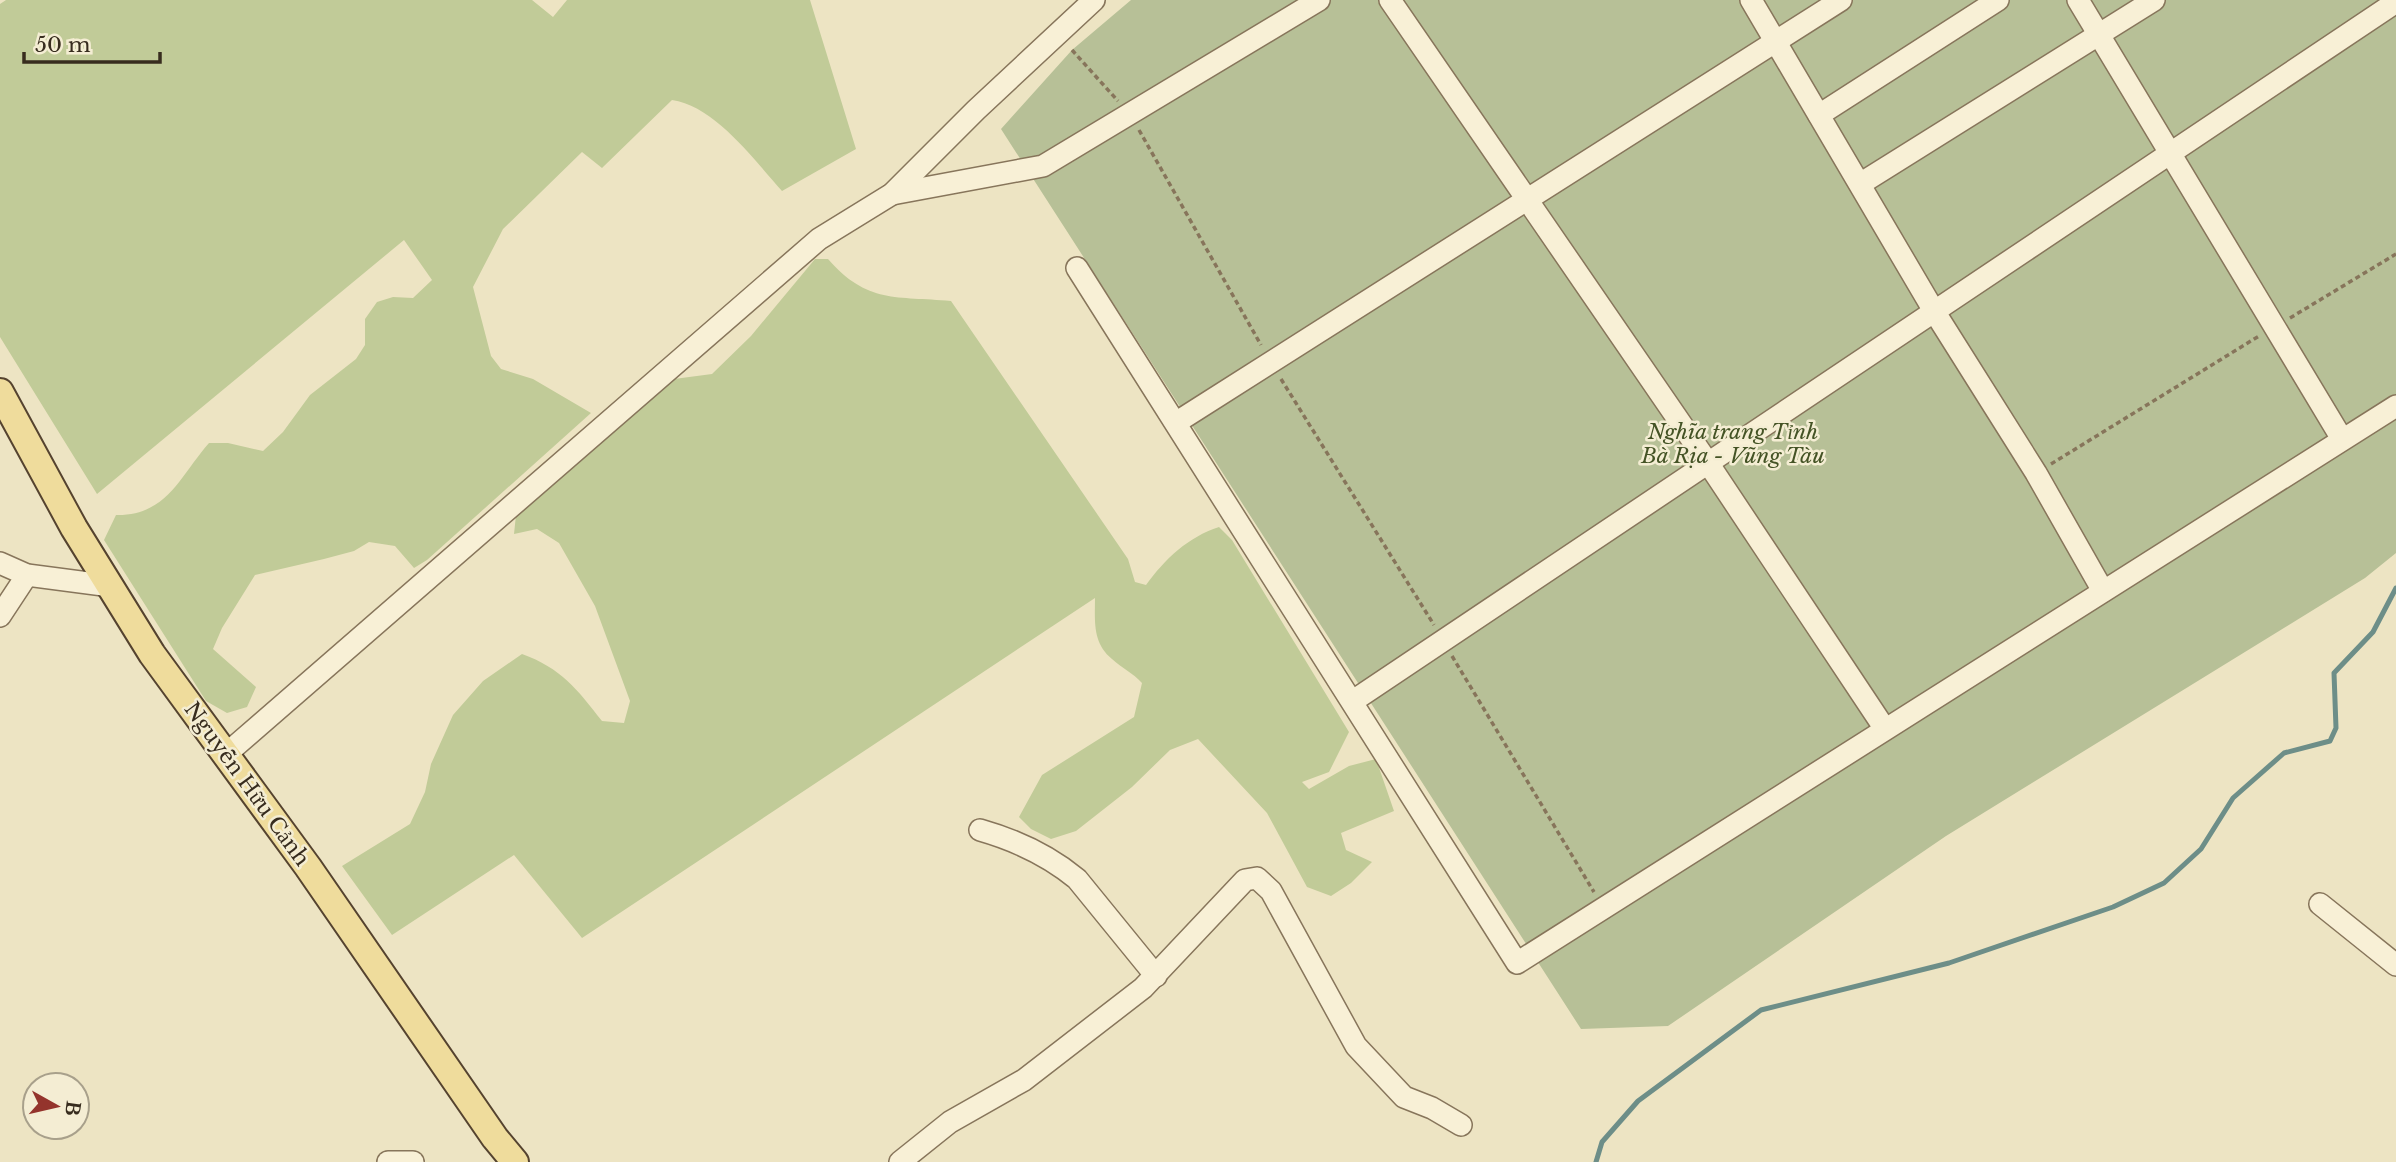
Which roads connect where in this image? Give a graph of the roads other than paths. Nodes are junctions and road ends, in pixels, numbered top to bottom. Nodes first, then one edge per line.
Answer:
1 (1094, 0) edge
2 (1319, 0) edge
3 (1390, 0) edge
4 (1751, 0) edge
5 (1841, 0) edge
6 (1997, 0) edge
7 (2078, 0) edge
8 (2154, 0) edge
9 (2396, 2) edge
10 (2098, 33) junction
11 (1775, 40) junction
12 (1819, 115) junction
13 (2170, 152) junction
14 (1860, 184) junction
15 (892, 194) junction
16 (1527, 198) junction
17 (1077, 268) dead end
18 (1934, 311) junction
19 (0, 392) edge
20 (2396, 407) edge
21 (1177, 422) junction
22 (2342, 439) junction
23 (1708, 463) junction
24 (0, 563) edge
25 (27, 575) junction
26 (111, 586) junction
27 (2103, 591) junction
28 (0, 616) edge
29 (1353, 701) junction
30 (1885, 730) junction
31 (225, 755) junction
32 (980, 830) dead end
33 (2320, 904) dead end
34 (2396, 965) edge
35 (1156, 976) junction
36 (1461, 1125) dead end
37 (388, 1162) edge
38 (413, 1162) edge
39 (515, 1162) edge
40 (900, 1162) edge

1 - 15 street
2 - 15 street
3 - 16 street
4 - 11 street
5 - 11 street
6 - 12 street
7 - 10 street
8 - 10 street
9 - 13 street
10 - 13 street
10 - 14 street
11 - 12 street
11 - 16 street
12 - 14 street
13 - 18 street
13 - 22 street
14 - 18 street
15 - 31 street
16 - 21 street
16 - 23 street
17 - 21 street
18 - 23 street
18 - 27 street
19 - 26 main road, Nguyễn Hữu Cảnh
20 - 22 street
21 - 29 street
22 - 27 street
23 - 29 street
23 - 30 street
24 - 25 street
25 - 26 street
25 - 28 street
26 - 31 main road, Nguyễn Hữu Cảnh
27 - 30 street
29 - 30 street
31 - 39 main road, Nguyễn Hữu Cảnh
32 - 35 street
33 - 34 street
35 - 36 street
35 - 40 street
37 - 38 street

